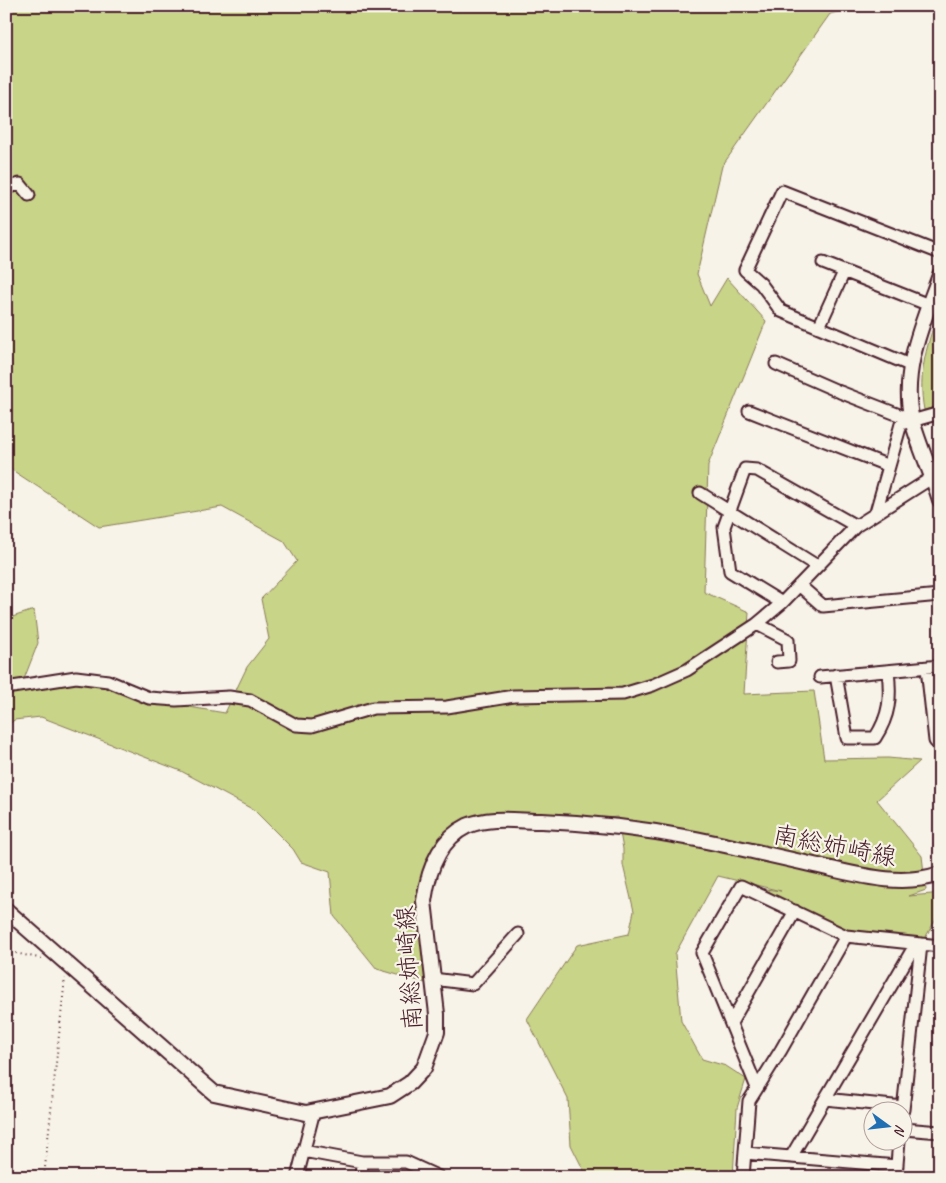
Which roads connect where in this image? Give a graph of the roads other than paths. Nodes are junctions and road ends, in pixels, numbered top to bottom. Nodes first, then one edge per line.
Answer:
1 (6, 188) edge
2 (29, 195) dead end
3 (940, 253) edge
4 (823, 264) dead end
5 (844, 272) junction
6 (940, 275) edge
7 (929, 305) junction
8 (819, 327) junction
9 (776, 364) dead end
10 (912, 366) junction
11 (749, 411) dead end
12 (940, 413) edge
13 (912, 420) junction
14 (888, 466) junction
15 (933, 477) junction
16 (700, 493) dead end
17 (940, 500) edge
18 (729, 511) junction
19 (876, 512) junction
20 (856, 526) junction
21 (817, 566) junction
22 (799, 585) junction
23 (940, 595) edge
24 (782, 603) junction
25 (757, 624) junction
26 (777, 662) dead end
27 (940, 666) edge
28 (927, 668) junction
29 (888, 671) junction
30 (836, 675) junction
31 (820, 677) dead end
32 (6, 688) edge
33 (940, 746) edge
34 (940, 874) edge
35 (6, 910) edge
36 (795, 911) junction
37 (518, 934) dead end
38 (846, 936) junction
39 (921, 945) junction
40 (940, 946) edge
41 (433, 979) junction
42 (731, 1023) junction
43 (757, 1088) junction
44 (825, 1099) junction
45 (904, 1100) edge
46 (864, 1104) edge
47 (314, 1111) junction
48 (914, 1130) edge
49 (940, 1132) edge
50 (899, 1150) edge
51 (303, 1151) junction
52 (745, 1153) junction
53 (791, 1156) junction
54 (362, 1162) junction
55 (896, 1171) edge
56 (297, 1177) edge
57 (361, 1177) edge
58 (439, 1177) edge
59 (743, 1177) edge

1 - 2 street
3 - 8 street
4 - 5 street
5 - 7 street
5 - 8 street
6 - 7 main road
7 - 10 main road
8 - 10 street
9 - 13 street
10 - 13 main road
11 - 14 street
12 - 13 street
13 - 14 street
13 - 15 main road
14 - 19 street
15 - 17 main road
15 - 19 street
16 - 18 street
18 - 20 street
18 - 21 street
18 - 24 street
19 - 20 street
20 - 21 street
21 - 22 street
22 - 23 street
22 - 24 street
24 - 25 street
25 - 26 street
25 - 32 street
27 - 28 street
28 - 29 street
28 - 33 street
29 - 30 street
29 - 30 street
30 - 31 street
34 - 41 main road, 南総姉崎線
35 - 47 main road, 南総姉崎線
36 - 38 street
36 - 42 street
36 - 42 street
37 - 41 street
38 - 39 street
38 - 43 street
39 - 40 street
39 - 44 street
39 - 45 street
41 - 47 main road, 南総姉崎線
42 - 43 street
43 - 52 street
44 - 46 street
44 - 53 street
47 - 51 street
48 - 49 street
50 - 55 street
51 - 54 street
51 - 56 street
52 - 53 street
52 - 59 street
53 - 55 street
54 - 57 street
54 - 58 street

